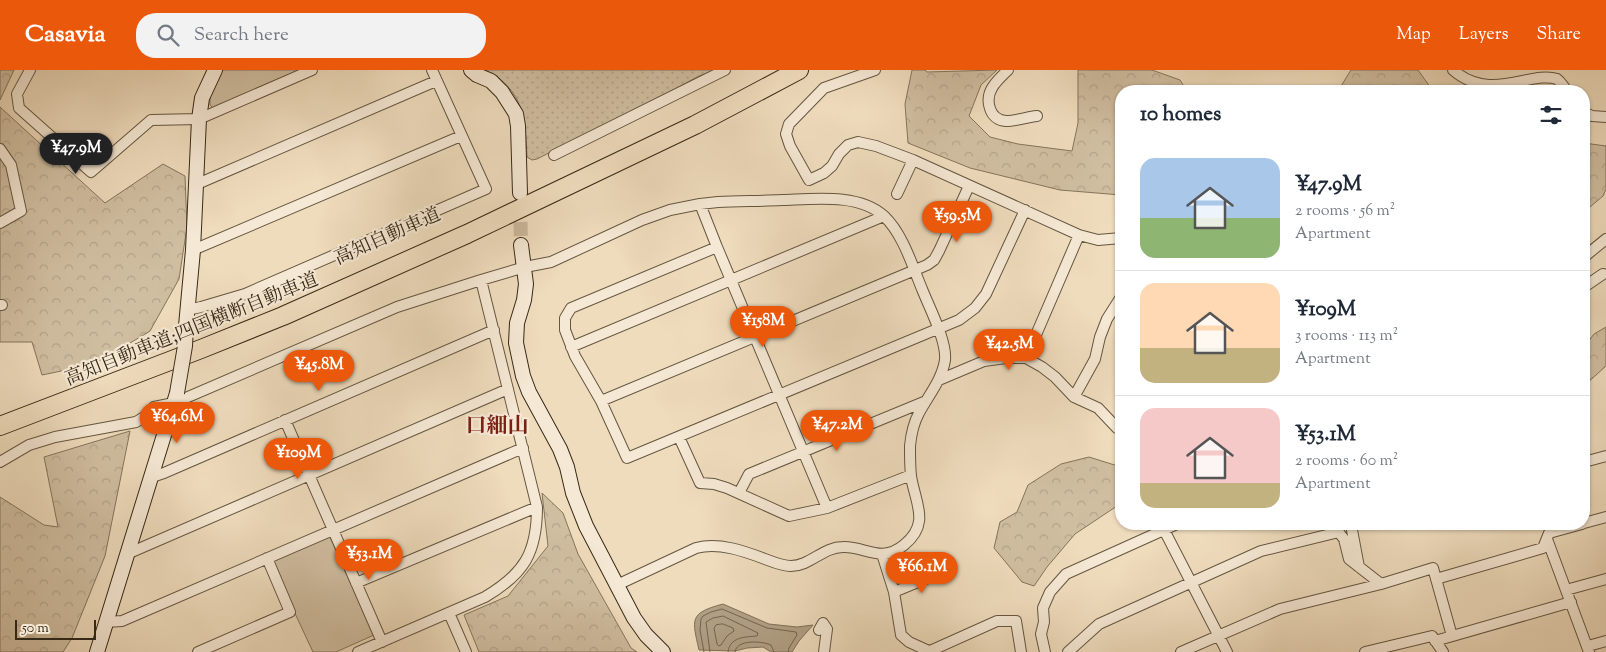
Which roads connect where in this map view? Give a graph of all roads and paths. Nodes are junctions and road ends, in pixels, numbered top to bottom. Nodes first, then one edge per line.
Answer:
1 (30, 70) edge
2 (215, 70) edge
3 (312, 70) edge
4 (432, 70) edge
5 (471, 70) edge
6 (725, 70) edge
7 (780, 70) edge
8 (799, 70) edge
9 (875, 70) edge
10 (1008, 70) edge
11 (1453, 70) edge
12 (436, 81) junction
13 (1562, 85) edge
14 (1590, 115) edge
15 (1037, 116) dead end
16 (1606, 117) edge
17 (199, 119) junction
18 (461, 136) junction
19 (0, 149) edge
20 (554, 154) dead end
21 (913, 160) junction
22 (195, 185) junction
23 (968, 186) junction
24 (520, 193) tunnel mouth
25 (897, 194) dead end
26 (700, 204) junction
27 (1025, 210) junction
28 (884, 216) junction
29 (0, 224) edge
30 (1079, 235) junction
31 (1115, 239) edge
32 (1606, 239) edge
33 (521, 245) tunnel mouth
34 (717, 247) junction
35 (193, 250) junction
36 (1590, 252) edge
37 (525, 267) junction
38 (915, 271) junction
39 (1603, 274) dead end
40 (481, 280) junction
41 (731, 280) junction
42 (1590, 283) edge
43 (1115, 306) edge
44 (187, 310) junction
45 (938, 329) junction
46 (494, 330) junction
47 (755, 337) junction
48 (571, 347) junction
49 (1026, 358) junction
50 (939, 380) junction
51 (508, 389) junction
52 (779, 394) junction
53 (1074, 396) junction
54 (176, 398) junction
55 (601, 400) junction
56 (926, 401) junction
57 (0, 413) edge
58 (285, 420) junction
59 (1115, 425) edge
60 (0, 426) edge
61 (679, 437) junction
62 (523, 448) junction
63 (803, 452) junction
64 (1606, 456) edge
65 (1590, 460) edge
66 (0, 462) edge
67 (309, 475) junction
68 (911, 475) junction
69 (152, 477) junction
70 (739, 493) junction
71 (537, 507) junction
72 (826, 508) junction
73 (1606, 517) edge
74 (1590, 522) edge
75 (333, 530) junction
76 (1157, 530) edge
77 (1165, 530) edge
78 (1352, 530) dead end
79 (1551, 530) edge
80 (1339, 532) joint
81 (1547, 539) junction
82 (127, 554) junction
83 (882, 554) junction
84 (267, 558) junction
85 (1359, 567) junction
86 (940, 574) dead end
87 (1436, 579) junction
88 (1606, 579) edge
89 (1191, 582) junction
90 (356, 583) junction
91 (1381, 584) junction
92 (617, 585) junction
93 (1566, 590) junction
94 (894, 592) junction
95 (1571, 602) junction
96 (449, 613) junction
97 (106, 622) junction
98 (819, 630) dead end
99 (1218, 635) junction
100 (1452, 636) junction
101 (1435, 641) junction
102 (1606, 641) edge
103 (382, 642) junction
104 (1589, 649) edge
105 (931, 651) edge
106 (97, 652) edge
107 (198, 652) edge
108 (358, 652) edge
109 (466, 652) edge
110 (662, 652) edge
111 (824, 652) edge
112 (1021, 652) edge
113 (1045, 652) edge
114 (1068, 652) edge
115 (1181, 652) edge
116 (1227, 652) edge
117 (1365, 652) edge
118 (1443, 652) edge

1 - 17 street
2 - 17 street
3 - 17 street
4 - 12 street
5 - 24 street
6 - 20 street
7 - 57 highway, 高知自動車道
8 - 60 highway, 高知自動車道;四国横断自動車道
9 - 21 street
10 - 15 street
11 - 13 street
12 - 18 street
12 - 22 street
14 - 16 street
17 - 22 street
18 - 35 street
18 - 44 street
19 - 29 street
21 - 23 street
21 - 25 street
22 - 35 street
23 - 27 street
23 - 38 street
26 - 28 street
26 - 34 street
26 - 37 street
27 - 30 street
27 - 45 street
28 - 38 street
28 - 41 street
30 - 31 street
30 - 49 street
32 - 36 street
33 - 37 street
34 - 41 street
34 - 48 street
35 - 44 street
37 - 40 street
37 - 92 street
38 - 45 street
38 - 47 street
39 - 42 street
40 - 46 street
40 - 54 street
41 - 47 street
41 - 48 street
43 - 53 street
44 - 54 street, bridge
45 - 50 street
45 - 52 street
46 - 51 street
46 - 58 street
47 - 52 street
47 - 55 street
48 - 55 street
49 - 50 street
49 - 53 street
50 - 56 street
51 - 62 street
51 - 67 street
52 - 61 street
52 - 63 street
53 - 59 street
54 - 66 street
54 - 69 street
55 - 61 street
56 - 63 street
56 - 68 street
58 - 67 street
58 - 69 street
61 - 70 street
62 - 71 street
62 - 75 street
63 - 70 street
63 - 72 street
64 - 65 street
67 - 75 street
67 - 82 street
68 - 72 street
68 - 83 street
69 - 82 street
70 - 72 street
71 - 90 street
71 - 96 street
73 - 74 street
75 - 84 street
75 - 90 street
76 - 113 street
77 - 89 street
78 - 85 street
79 - 81 street
80 - 85 street
80 - 89 street
81 - 87 street
81 - 93 street
82 - 97 street
83 - 92 street
83 - 94 street
84 - 97 street
84 - 107 street
85 - 91 street
86 - 94 street
87 - 91 street
87 - 100 street
88 - 93 street
89 - 99 street
89 - 114 street
90 - 103 street
91 - 99 street
92 - 110 street
93 - 95 street
94 - 105 street
95 - 100 street
95 - 104 street
96 - 103 street
96 - 109 street
97 - 106 street
98 - 111 street
99 - 115 street
99 - 116 street
100 - 101 street
101 - 117 street
101 - 118 street
102 - 104 street
103 - 108 street
105 - 112 street

